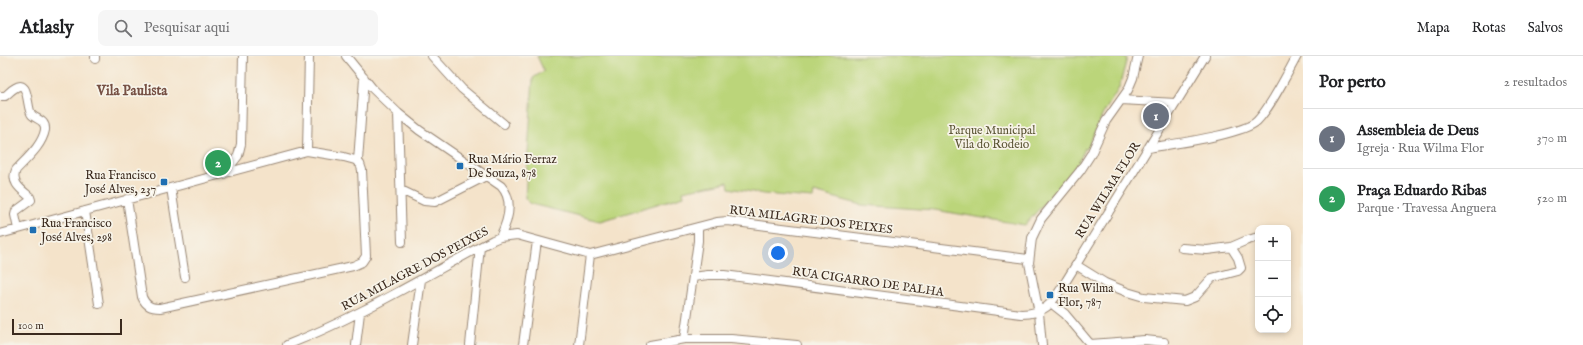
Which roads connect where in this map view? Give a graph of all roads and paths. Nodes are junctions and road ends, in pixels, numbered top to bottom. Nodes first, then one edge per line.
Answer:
1 (243, 56) edge
2 (309, 56) edge
3 (346, 56) edge
4 (432, 56) edge
5 (1205, 56) edge
6 (1298, 56) edge
7 (1136, 57) edge
8 (364, 78) junction
9 (0, 96) edge
10 (1121, 100) junction
11 (1176, 103) junction
12 (398, 113) junction
13 (504, 124) dead end
14 (1148, 148) junction
15 (307, 151) junction
16 (358, 161) junction
17 (224, 174) junction
18 (486, 176) junction
19 (171, 188) junction
20 (401, 190) junction
21 (127, 199) junction
22 (85, 211) junction
23 (698, 227) junction
24 (18, 229) junction
25 (0, 234) edge
26 (500, 237) junction
27 (1255, 238) edge
28 (537, 241) junction
29 (402, 242) dead end
30 (480, 247) junction
31 (1231, 247) junction
32 (1182, 248) dead end
33 (590, 255) junction
34 (1028, 259) junction
35 (1076, 265) junction
36 (185, 277) dead end
37 (693, 277) junction
38 (421, 280) junction
39 (1051, 303) junction
40 (99, 304) dead end
41 (1039, 312) junction
42 (360, 313) junction
43 (684, 339) junction
44 (301, 342) edge
45 (1164, 342) dead end
46 (1091, 344) edge
47 (287, 345) edge
48 (356, 345) edge
49 (412, 345) edge
50 (470, 345) edge
51 (523, 345) edge
52 (580, 345) edge
53 (650, 345) edge
54 (798, 345) edge
55 (1042, 345) edge

1 - 17 street
2 - 15 street
3 - 8 street
4 - 13 street
5 - 11 street, RUA WILMA FLOR
6 - 14 street
7 - 10 street
8 - 12 street
8 - 16 street
9 - 24 street
10 - 11 street
10 - 34 street
11 - 14 street, RUA WILMA FLOR
12 - 18 street
12 - 20 street
14 - 35 street, RUA WILMA FLOR
15 - 16 street
15 - 17 street
16 - 21 street
17 - 19 street
18 - 20 street
18 - 26 street
19 - 21 street
19 - 36 street
20 - 29 street
21 - 22 street
22 - 24 street
22 - 40 street
23 - 33 street, RUA MILAGRE DOS PEIXES
23 - 34 street, RUA MILAGRE DOS PEIXES
23 - 37 street
24 - 25 street
26 - 28 street, RUA MILAGRE DOS PEIXES
26 - 30 street, RUA MILAGRE DOS PEIXES
27 - 31 street
28 - 33 street, RUA MILAGRE DOS PEIXES
28 - 51 street
30 - 38 street, RUA MILAGRE DOS PEIXES
30 - 50 street
31 - 32 street
31 - 35 street
33 - 52 street
34 - 41 street
35 - 39 street, RUA WILMA FLOR
37 - 41 street, RUA CIGARRO DE PALHA
37 - 43 street
38 - 42 street, RUA MILAGRE DOS PEIXES
38 - 49 street
39 - 41 street, RUA WILMA FLOR
39 - 46 street
41 - 55 street
42 - 44 street, RUA MILAGRE DOS PEIXES
42 - 48 street
43 - 53 street
43 - 54 street
44 - 47 street, RUA MILAGRE DOS PEIXES
45 - 46 street

